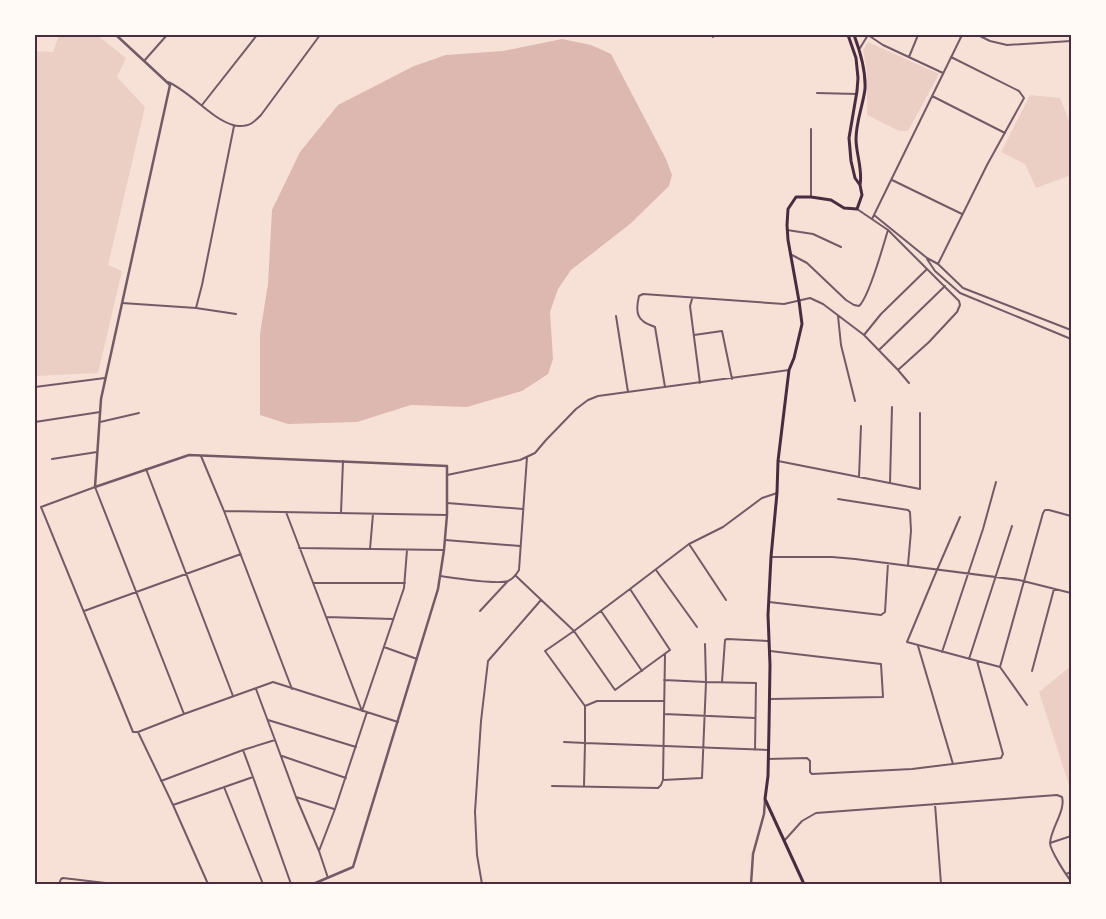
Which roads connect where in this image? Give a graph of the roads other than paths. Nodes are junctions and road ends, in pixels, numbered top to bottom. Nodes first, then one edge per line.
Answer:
1 (116, 35) edge
2 (167, 35) edge
3 (257, 35) edge
4 (320, 35) edge
5 (848, 35) edge
6 (854, 35) edge
7 (868, 35) edge
8 (918, 35) edge
9 (962, 35) edge
10 (978, 35) edge
11 (1071, 41) edge
12 (859, 49) junction
13 (951, 57) junction
14 (909, 58) junction
15 (144, 61) junction
16 (943, 74) junction
17 (166, 81) junction
18 (817, 93) dead end
19 (857, 94) junction
20 (932, 96) junction
21 (202, 105) junction
22 (234, 126) junction
23 (810, 129) dead end
24 (1005, 133) junction
25 (892, 180) junction
26 (860, 185) junction
27 (811, 197) junction
28 (858, 209) junction
29 (962, 214) junction
30 (874, 215) junction
31 (872, 219) junction
32 (787, 230) junction
33 (888, 230) junction
34 (841, 247) dead end
35 (790, 255) junction
36 (926, 258) junction
37 (938, 264) junction
38 (927, 269) junction
39 (945, 286) junction
40 (692, 298) junction
41 (799, 300) junction
42 (122, 303) junction
43 (196, 308) junction
44 (236, 314) dead end
45 (616, 316) dead end
46 (838, 316) junction
47 (1071, 330) edge
48 (694, 335) junction
49 (864, 335) junction
50 (1071, 339) edge
51 (879, 350) junction
52 (789, 370) junction
53 (898, 370) junction
54 (105, 378) junction
55 (732, 379) junction
56 (700, 383) junction
57 (909, 383) dead end
58 (35, 386) edge
59 (665, 388) junction
60 (628, 392) junction
61 (855, 401) dead end
62 (892, 407) dead end
63 (100, 412) junction
64 (139, 413) dead end
65 (920, 413) dead end
66 (35, 422) edge
67 (99, 423) junction
68 (861, 426) dead end
69 (97, 452) junction
70 (201, 456) junction
71 (528, 456) junction
72 (52, 459) dead end
73 (343, 461) junction
74 (778, 461) junction
75 (146, 469) junction
76 (447, 475) junction
77 (858, 477) junction
78 (996, 482) dead end
79 (890, 483) junction
80 (94, 487) junction
81 (777, 493) junction
82 (838, 499) dead end
83 (447, 503) junction
84 (35, 507) edge
85 (41, 507) junction
86 (523, 509) junction
87 (224, 511) junction
88 (285, 512) junction
89 (341, 513) junction
90 (373, 514) junction
91 (447, 515) junction
92 (1071, 516) edge
93 (960, 517) dead end
94 (1012, 526) dead end
95 (445, 540) junction
96 (690, 544) junction
97 (520, 546) junction
98 (299, 548) junction
99 (370, 549) junction
100 (407, 550) junction
101 (444, 550) junction
102 (241, 554) junction
103 (771, 557) junction
104 (888, 564) junction
105 (908, 566) junction
106 (656, 570) junction
107 (937, 570) junction
108 (186, 574) junction
109 (968, 574) junction
110 (440, 576) junction
111 (516, 576) junction
112 (995, 577) junction
113 (506, 582) junction
114 (1024, 582) junction
115 (405, 583) junction
116 (313, 584) junction
117 (630, 589) junction
118 (1054, 589) junction
119 (136, 592) junction
120 (1071, 593) edge
121 (541, 600) junction
122 (726, 600) dead end
123 (769, 602) junction
124 (84, 611) junction
125 (480, 611) dead end
126 (601, 611) junction
127 (326, 617) junction
128 (394, 620) junction
129 (697, 627) dead end
130 (574, 631) junction
131 (769, 641) junction
132 (706, 644) dead end
133 (918, 645) junction
134 (384, 647) junction
135 (770, 651) junction
136 (942, 652) junction
137 (664, 654) junction
138 (969, 658) junction
139 (417, 659) junction
140 (977, 661) junction
141 (1000, 666) junction
142 (642, 670) junction
143 (1032, 670) dead end
144 (664, 680) junction
145 (706, 682) junction
146 (722, 682) junction
147 (256, 689) junction
148 (292, 689) junction
149 (233, 697) junction
150 (770, 699) junction
151 (664, 701) junction
152 (1027, 705) dead end
153 (585, 706) junction
154 (362, 711) junction
155 (367, 712) junction
156 (184, 714) junction
157 (664, 714) junction
158 (705, 716) junction
159 (755, 718) junction
160 (268, 720) junction
161 (398, 722) junction
162 (138, 732) junction
163 (275, 740) junction
164 (564, 742) dead end
165 (585, 742) junction
166 (664, 746) junction
167 (356, 747) junction
168 (703, 748) junction
169 (243, 750) junction
170 (755, 750) junction
171 (768, 750) junction
172 (282, 756) junction
173 (768, 760) junction
174 (953, 764) junction
175 (252, 777) junction
176 (346, 778) junction
177 (663, 780) junction
178 (161, 781) junction
179 (552, 786) dead end
180 (584, 786) junction
181 (224, 787) junction
182 (296, 797) junction
183 (765, 799) junction
184 (935, 804) junction
185 (173, 805) junction
186 (335, 809) junction
187 (1071, 836) edge
188 (784, 841) junction
189 (1050, 843) junction
190 (319, 851) junction
191 (1071, 872) edge
192 (1066, 874) junction
193 (328, 878) junction
194 (1071, 881) edge
195 (59, 884) edge
196 (114, 884) edge
197 (208, 884) edge
198 (263, 884) edge
199 (291, 884) edge
200 (313, 884) edge
201 (482, 884) edge
202 (751, 884) edge
203 (804, 884) edge
204 (941, 884) edge

1 - 15 street
2 - 15 street
3 - 21 street
4 - 22 street
5 - 19 main road
6 - 12 main road
7 - 12 street
7 - 14 street
8 - 14 street
9 - 13 street
10 - 11 street
12 - 26 main road
13 - 16 street
13 - 24 street
14 - 16 street
15 - 17 street
16 - 20 street
17 - 21 street
17 - 42 street
18 - 19 street
19 - 26 main road
20 - 24 street
20 - 25 street
21 - 22 street
22 - 43 street
23 - 27 street
24 - 29 street
25 - 29 street
25 - 30 street
26 - 28 main road
27 - 28 main road
27 - 32 main road
28 - 31 street
29 - 37 street
30 - 31 street
30 - 36 street
31 - 33 street
32 - 34 street
32 - 35 main road
33 - 35 street
33 - 38 street
35 - 41 main road
36 - 37 street
36 - 50 street
37 - 47 street
38 - 39 street
38 - 49 street
39 - 51 street
39 - 53 street
40 - 41 street
40 - 48 street
40 - 59 street
41 - 46 street
41 - 52 main road
42 - 43 street
42 - 54 street
43 - 44 street
45 - 60 street
46 - 49 street
46 - 61 street
48 - 55 street
48 - 56 street
49 - 51 street
51 - 53 street
52 - 55 street
52 - 74 main road
53 - 57 street
54 - 58 street
54 - 63 street
55 - 56 street
56 - 59 street
59 - 60 street
60 - 71 street
62 - 79 street
63 - 66 street
63 - 67 street
64 - 67 street
65 - 79 street
67 - 69 street
68 - 77 street
69 - 72 street
69 - 80 street
70 - 73 street
70 - 75 street
70 - 87 street
71 - 76 street
71 - 86 street
73 - 76 street
73 - 89 street
74 - 77 street
74 - 81 main road
75 - 80 street
75 - 108 street
76 - 83 street
77 - 79 street
78 - 109 street
80 - 85 street
80 - 119 street
81 - 96 street
81 - 103 main road
82 - 105 street
83 - 86 street
83 - 91 street
84 - 85 street
85 - 124 street
86 - 97 street
87 - 88 street
87 - 102 street
88 - 89 street
88 - 98 street
89 - 90 street
90 - 91 street
90 - 99 street
91 - 95 street
92 - 114 street
93 - 107 street
94 - 112 street
95 - 97 street
95 - 101 street
96 - 106 street
96 - 122 street
97 - 111 street
98 - 99 street
98 - 116 street
99 - 100 street
100 - 101 street
100 - 115 street
101 - 110 street
102 - 108 street
102 - 148 street
103 - 104 street
103 - 123 main road
104 - 105 street
104 - 123 street
105 - 107 street
106 - 117 street
106 - 129 street
107 - 109 street
107 - 133 street
108 - 119 street
108 - 149 street
109 - 112 street
109 - 136 street
110 - 113 street
110 - 139 street
111 - 113 street
111 - 121 street
112 - 114 street
112 - 138 street
113 - 125 street
114 - 118 street
114 - 141 street
115 - 116 street
115 - 128 street
116 - 127 street
117 - 126 street
117 - 137 street
118 - 120 street
118 - 143 street
119 - 124 street
119 - 156 street
121 - 130 street
121 - 201 street
123 - 131 main road
124 - 162 street
126 - 130 street
126 - 142 street
127 - 128 street
127 - 154 street
128 - 134 street
130 - 142 street
130 - 153 street
131 - 135 main road
131 - 146 street
132 - 145 street
133 - 136 street
133 - 174 street
134 - 139 street
134 - 154 street
135 - 150 main road
135 - 150 street
136 - 138 street
137 - 142 street
137 - 144 street
138 - 140 street
139 - 161 street
140 - 141 street
140 - 174 street
141 - 152 street
144 - 145 street
144 - 151 street
145 - 146 street
145 - 158 street
146 - 159 street
147 - 148 street
147 - 149 street
147 - 160 street
148 - 154 street
149 - 156 street
150 - 171 main road
151 - 153 street
151 - 157 street
153 - 165 street
154 - 155 street
155 - 161 street
155 - 167 street
156 - 162 street
157 - 158 street
157 - 166 street
158 - 159 street
158 - 168 street
159 - 170 street
160 - 163 street
160 - 167 street
161 - 193 street
162 - 178 street
163 - 169 street
163 - 172 street
164 - 165 street
165 - 166 street
165 - 180 street
166 - 168 street
166 - 177 street
167 - 176 street
168 - 170 street
168 - 177 street
169 - 175 street
169 - 178 street
170 - 171 street
171 - 173 main road
172 - 176 street
172 - 182 street
173 - 174 street
173 - 183 main road
175 - 181 street
175 - 199 street
176 - 186 street
177 - 180 street
178 - 185 street
179 - 180 street
181 - 185 street
181 - 198 street
182 - 186 street
182 - 190 street
183 - 188 main road
183 - 202 street
184 - 188 street
184 - 189 street
184 - 204 street
185 - 197 street
186 - 190 street
187 - 189 street
188 - 203 main road
189 - 192 street
190 - 193 street
191 - 192 street
192 - 194 street
193 - 200 street
195 - 196 street

